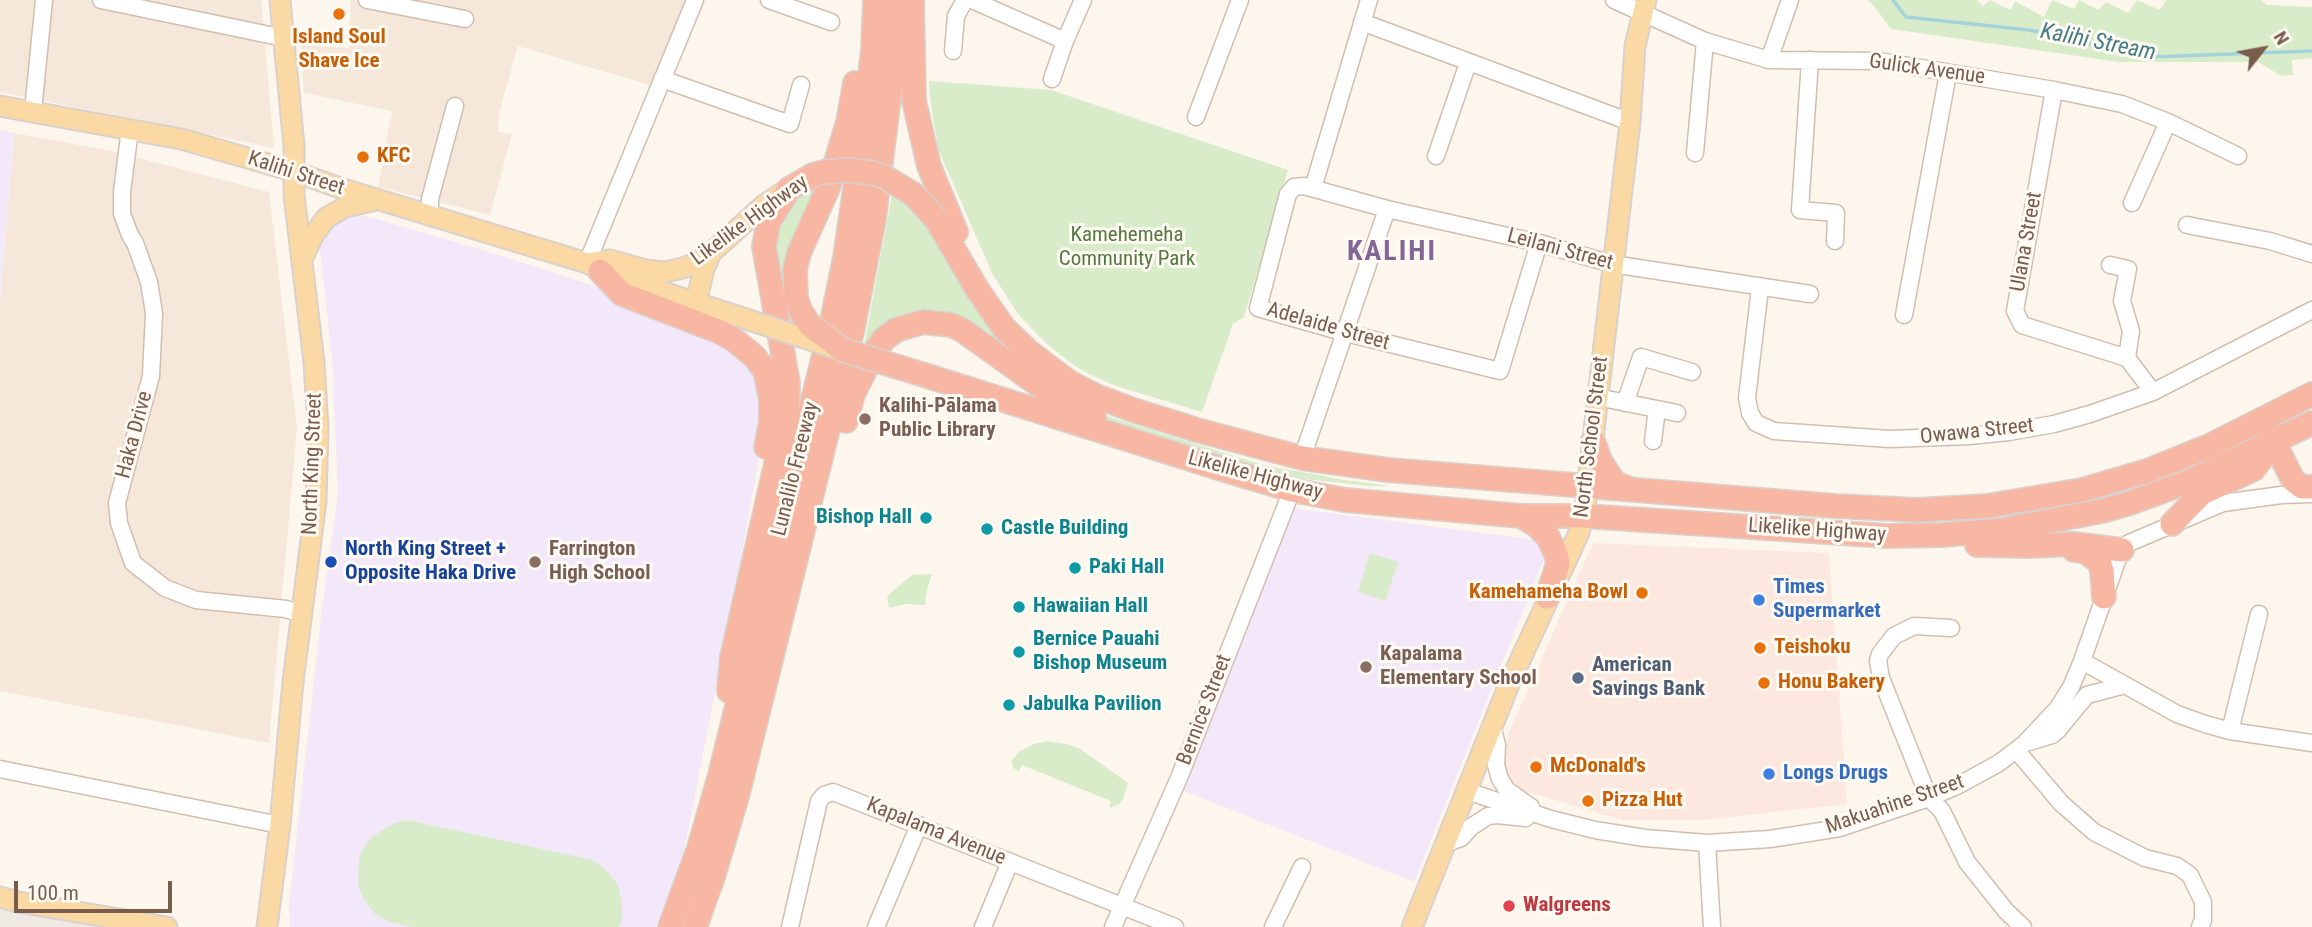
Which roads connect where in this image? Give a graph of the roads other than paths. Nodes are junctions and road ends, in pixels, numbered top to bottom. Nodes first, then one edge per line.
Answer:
1 (44, 0) edge
2 (101, 0) edge
3 (280, 0) edge
4 (367, 0) edge
5 (695, 0) edge
6 (769, 0) edge
7 (865, 0) edge
8 (875, 0) edge
9 (895, 0) edge
10 (912, 0) edge
11 (965, 0) edge
12 (972, 0) edge
13 (1083, 0) edge
14 (1240, 0) edge
15 (1369, 0) edge
16 (1614, 0) edge
17 (1790, 0) edge
18 (1644, 6) edge
19 (465, 19) dead end
20 (831, 22) dead end
21 (1362, 22) junction
22 (284, 38) junction
23 (1065, 41) junction
24 (1705, 41) junction
25 (953, 51) dead end
26 (1769, 60) junction
27 (1810, 60) junction
28 (1468, 63) junction
29 (1948, 72) junction
30 (662, 79) junction
31 (1052, 79) dead end
32 (801, 85) dead end
33 (2054, 90) junction
34 (0, 106) edge
35 (455, 106) dead end
36 (33, 111) junction
37 (1196, 117) dead end
38 (1630, 122) junction
39 (2168, 122) junction
40 (130, 129) junction
41 (1695, 153) dead end
42 (1436, 156) dead end
43 (2238, 156) dead end
44 (293, 171) junction
45 (1313, 188) junction
46 (789, 189) junction
47 (377, 200) junction
48 (2132, 203) dead end
49 (1387, 209) junction
50 (430, 216) junction
51 (2187, 225) dead end
52 (1835, 241) dead end
53 (1539, 243) junction
54 (712, 252) junction
55 (2312, 254) edge
56 (301, 261) junction
57 (1612, 264) junction
58 (2110, 265) dead end
59 (594, 267) junction
60 (2128, 268) junction
61 (2145, 272) dead end
62 (1760, 288) junction
63 (1810, 294) dead end
64 (702, 305) junction
65 (2312, 310) edge
66 (1904, 315) dead end
67 (1346, 333) junction
68 (843, 350) junction
69 (1028, 351) junction
70 (2127, 358) junction
71 (1692, 372) dead end
72 (2152, 391) junction
73 (2312, 394) edge
74 (1597, 397) junction
75 (1625, 403) junction
76 (1657, 409) junction
77 (1677, 414) dead end
78 (2263, 420) junction
79 (2312, 423) edge
80 (2312, 435) edge
81 (1593, 440) junction
82 (1653, 441) dead end
83 (2274, 441) junction
84 (1302, 458) junction
85 (1225, 470) junction
86 (2312, 480) edge
87 (1589, 487) junction
88 (2312, 487) edge
89 (1630, 489) junction
90 (1292, 490) junction
91 (2312, 494) edge
92 (1521, 516) junction
93 (1584, 516) junction
94 (2172, 524) junction
95 (1887, 536) junction
96 (801, 538) junction
97 (2029, 547) junction
98 (2122, 550) junction
99 (1548, 597) junction
100 (2104, 597) junction
101 (745, 599) junction
102 (302, 614) junction
103 (2259, 614) dead end
104 (1951, 628) dead end
105 (2082, 660) junction
106 (2125, 685) junction
107 (1492, 725) junction
108 (2230, 731) junction
109 (2312, 743) edge
110 (2020, 747) junction
111 (0, 769) edge
112 (720, 775) junction
113 (1467, 791) junction
114 (1929, 798) junction
115 (1551, 819) junction
116 (281, 825) junction
117 (919, 825) junction
118 (1447, 843) junction
119 (1707, 843) junction
120 (1010, 862) junction
121 (1302, 867) dead end
122 (0, 897) edge
123 (1122, 906) junction
124 (88, 920) edge
125 (167, 927) edge
126 (267, 927) edge
127 (670, 927) edge
128 (695, 927) edge
129 (790, 927) edge
130 (876, 927) edge
131 (984, 927) edge
132 (1113, 927) edge
133 (1175, 927) edge
134 (1273, 927) edge
135 (1412, 927) edge
136 (1712, 927) edge
137 (2023, 927) edge
138 (2200, 927) edge

1 - 36 street
2 - 22 street
3 - 22 main road, North King Street
4 - 19 street
5 - 30 street
6 - 20 street
7 - 68 highway, bridge
8 - 112 highway, Lunalilo Freeway
9 - 96 highway, Lunalilo Freeway
10 - 69 highway
11 - 25 street
12 - 23 street
13 - 23 street
14 - 37 street
15 - 21 street
16 - 18 street, Gulick Avenue
17 - 26 street
18 - 24 street, Gulick Avenue
18 - 38 main road, North School Street
21 - 28 street
21 - 45 street
22 - 44 main road, North King Street
23 - 31 street
24 - 26 street, Gulick Avenue
24 - 41 street
26 - 27 street, Gulick Avenue
27 - 29 street, Gulick Avenue
27 - 52 street
28 - 38 street
28 - 42 street
29 - 33 street, Gulick Avenue
29 - 66 street
30 - 32 street
30 - 59 street
33 - 39 street, Gulick Avenue
33 - 70 street, Ulana Street
34 - 36 main road, Kalihi Street
35 - 50 street
36 - 40 main road, Kalihi Street
38 - 57 main road, North School Street
39 - 43 street, Gulick Avenue
39 - 48 street
40 - 44 main road, Kalihi Street
40 - 102 street, Haka Drive
44 - 47 main road, Kalihi Street
44 - 56 main road, North King Street
45 - 49 street, Leilani Street
45 - 67 street, Adelaide Street
46 - 54 main road, Likelike Highway
46 - 69 highway, Likelike Highway, bridge
46 - 101 highway
47 - 50 main road, Kalihi Street
47 - 56 main road
49 - 53 street, Leilani Street
49 - 67 street
50 - 59 main road, Kalihi Street
51 - 55 street
53 - 57 street, Leilani Street
53 - 67 street, Adelaide Street
54 - 59 main road, Likelike Highway
54 - 64 main road
56 - 102 main road, North King Street
57 - 62 street, Leilani Street
57 - 74 main road, North School Street
58 - 60 street
59 - 64 main road, Likelike Highway
59 - 101 highway
60 - 61 street
60 - 70 street
62 - 63 street, Leilani Street
62 - 72 street, Owawa Street
64 - 68 main road, Likelike Highway, bridge
65 - 72 street, Owawa Street
67 - 84 street
68 - 85 highway, Likelike Highway, bridge
69 - 84 highway, Likelike Highway
70 - 72 street
71 - 75 street
73 - 78 highway, Likelike Highway
74 - 75 street
74 - 81 main road, North School Street
75 - 76 street
76 - 77 street
76 - 82 street
78 - 83 highway
78 - 89 highway, Likelike Highway
79 - 83 highway, Likelike Highway
80 - 86 highway
81 - 87 main road, North School Street
81 - 89 highway
83 - 88 highway
83 - 94 highway
83 - 95 highway, Likelike Highway
84 - 87 highway, Likelike Highway
85 - 90 highway, Likelike Highway
85 - 96 highway
87 - 89 highway, Likelike Highway
87 - 93 main road, North School Street
90 - 92 highway, Likelike Highway
90 - 123 street, Bernice Street
91 - 94 street
92 - 93 highway, Likelike Highway
92 - 99 highway
93 - 95 highway, Likelike Highway
93 - 99 main road, North School Street
94 - 98 street
95 - 97 highway
96 - 128 highway, Lunalilo Freeway
97 - 98 highway
97 - 100 highway
98 - 100 street, Makuahine Street
99 - 107 main road, North School Street
100 - 105 street, Makuahine Street
101 - 112 highway
102 - 116 main road, North King Street
103 - 108 street
104 - 114 street
105 - 106 street
105 - 110 street, Makuahine Street
106 - 108 street
106 - 110 street
107 - 113 main road, North School Street
107 - 115 street
108 - 109 street
110 - 114 street, Makuahine Street
110 - 138 street
111 - 116 street
112 - 127 highway, Lunalilo Freeway
113 - 115 street, Makuahine Street
113 - 118 main road, North School Street
114 - 119 street, Makuahine Street
114 - 137 street
115 - 118 street
115 - 119 street, Makuahine Street
116 - 126 main road, North King Street
117 - 120 street, Kapalama Avenue
117 - 129 street, Kapalama Avenue
117 - 130 street
118 - 135 main road, North School Street
119 - 136 street
120 - 123 street, Kapalama Avenue
120 - 131 street
121 - 134 street
122 - 124 main road
123 - 132 street, Bernice Street
123 - 133 street, Kapalama Avenue
124 - 125 main road

